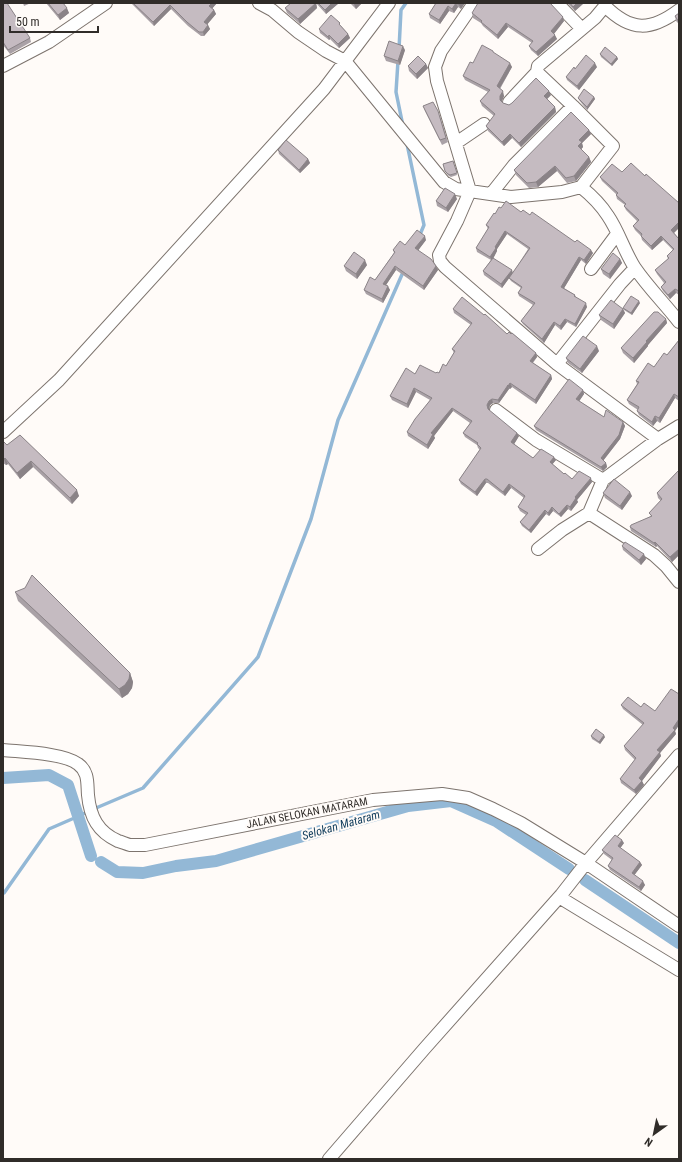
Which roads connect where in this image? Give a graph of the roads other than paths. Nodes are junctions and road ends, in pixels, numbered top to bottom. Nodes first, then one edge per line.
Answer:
1 (106, 3) edge
2 (259, 3) edge
3 (388, 3) edge
4 (474, 3) edge
5 (557, 3) edge
6 (605, 4) edge
7 (276, 6) edge
8 (679, 10) edge
9 (582, 29) junction
10 (345, 61) junction
11 (3, 66) edge
12 (537, 72) junction
13 (508, 102) dead end
14 (573, 106) junction
15 (484, 124) dead end
16 (456, 143) junction
17 (581, 187) junction
18 (470, 191) junction
19 (491, 194) junction
20 (617, 234) junction
21 (635, 268) junction
22 (591, 269) dead end
23 (678, 320) edge
24 (557, 364) junction
25 (496, 410) dead end
26 (679, 426) edge
27 (3, 432) edge
28 (658, 439) junction
29 (603, 480) junction
30 (589, 513) junction
31 (538, 549) dead end
32 (679, 582) edge
33 (3, 750) edge
34 (679, 755) edge
35 (582, 868) junction
36 (560, 896) junction
37 (679, 926) edge
38 (679, 970) edge
39 (329, 1159) edge

1 - 11 street
2 - 7 street
3 - 10 street
4 - 16 street
5 - 9 street
6 - 8 street
6 - 9 street
7 - 10 street
9 - 12 street
10 - 18 street
10 - 27 street
12 - 13 street
12 - 14 street
14 - 17 street
14 - 19 street
15 - 16 street
16 - 18 street
17 - 19 street
17 - 20 street
18 - 19 street
18 - 24 street
20 - 21 street
20 - 22 street
21 - 23 street
21 - 24 street
24 - 28 street
25 - 29 street
26 - 28 street
28 - 29 street
29 - 30 street
30 - 31 street
30 - 32 street
33 - 35 street, JALAN SELOKAN MATARAM
34 - 35 street
35 - 36 street
35 - 37 street, JALAN SELOKAN MATARAM
36 - 38 street
36 - 39 street

